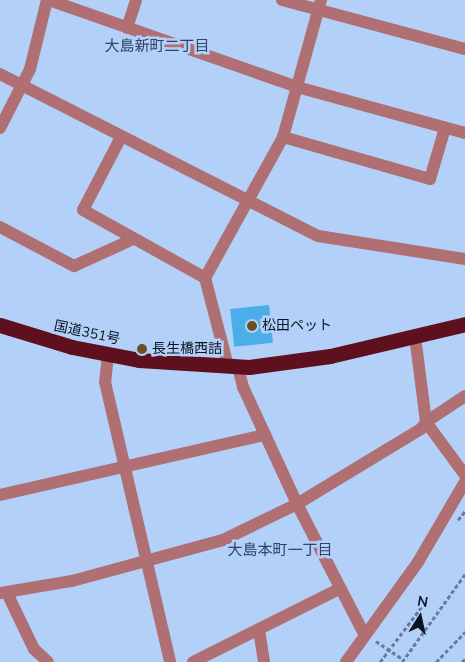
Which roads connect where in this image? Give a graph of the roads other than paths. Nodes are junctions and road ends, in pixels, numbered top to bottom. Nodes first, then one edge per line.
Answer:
1 (48, 0) edge
2 (136, 0) edge
3 (282, 0) edge
4 (320, 5) edge
5 (127, 28) junction
6 (465, 49) edge
7 (0, 74) edge
8 (24, 85) junction
9 (297, 87) junction
10 (0, 128) edge
11 (445, 128) junction
12 (465, 133) edge
13 (121, 137) junction
14 (282, 137) junction
15 (248, 201) junction
16 (0, 227) edge
17 (131, 240) junction
18 (465, 259) edge
19 (204, 278) junction
20 (0, 324) edge
21 (465, 324) edge
22 (415, 336) junction
23 (108, 355) junction
24 (233, 366) junction
25 (465, 396) edge
26 (426, 422) junction
27 (265, 435) junction
28 (125, 467) junction
29 (465, 475) edge
30 (465, 482) edge
31 (0, 495) edge
32 (297, 504) junction
33 (148, 562) junction
34 (339, 589) junction
35 (4, 593) edge
36 (259, 630) junction
37 (368, 637) junction
38 (48, 662) edge
39 (170, 662) edge
40 (193, 662) edge
41 (264, 662) edge
42 (346, 662) edge

1 - 5 street
1 - 8 street
2 - 5 street
3 - 4 street
4 - 6 street
4 - 9 street
5 - 9 street
7 - 8 street
8 - 10 street
8 - 13 street
9 - 11 street
9 - 14 street
11 - 12 street
11 - 14 street
13 - 15 street
13 - 17 street
14 - 15 street
15 - 18 street
15 - 19 street
16 - 17 street
17 - 19 street
19 - 24 street
20 - 23 highway, 国道351号
21 - 22 highway, 国道351号
22 - 24 highway, 国道351号
22 - 26 street
23 - 24 highway, 国道351号
23 - 28 street
24 - 27 street
25 - 26 street
26 - 29 street
26 - 32 street
27 - 28 street
27 - 32 street
28 - 31 street
28 - 33 street
30 - 37 street
32 - 33 street
32 - 34 street
33 - 35 street
33 - 39 street
34 - 36 street
34 - 37 street
35 - 38 street
36 - 40 street
36 - 41 street
37 - 42 street

